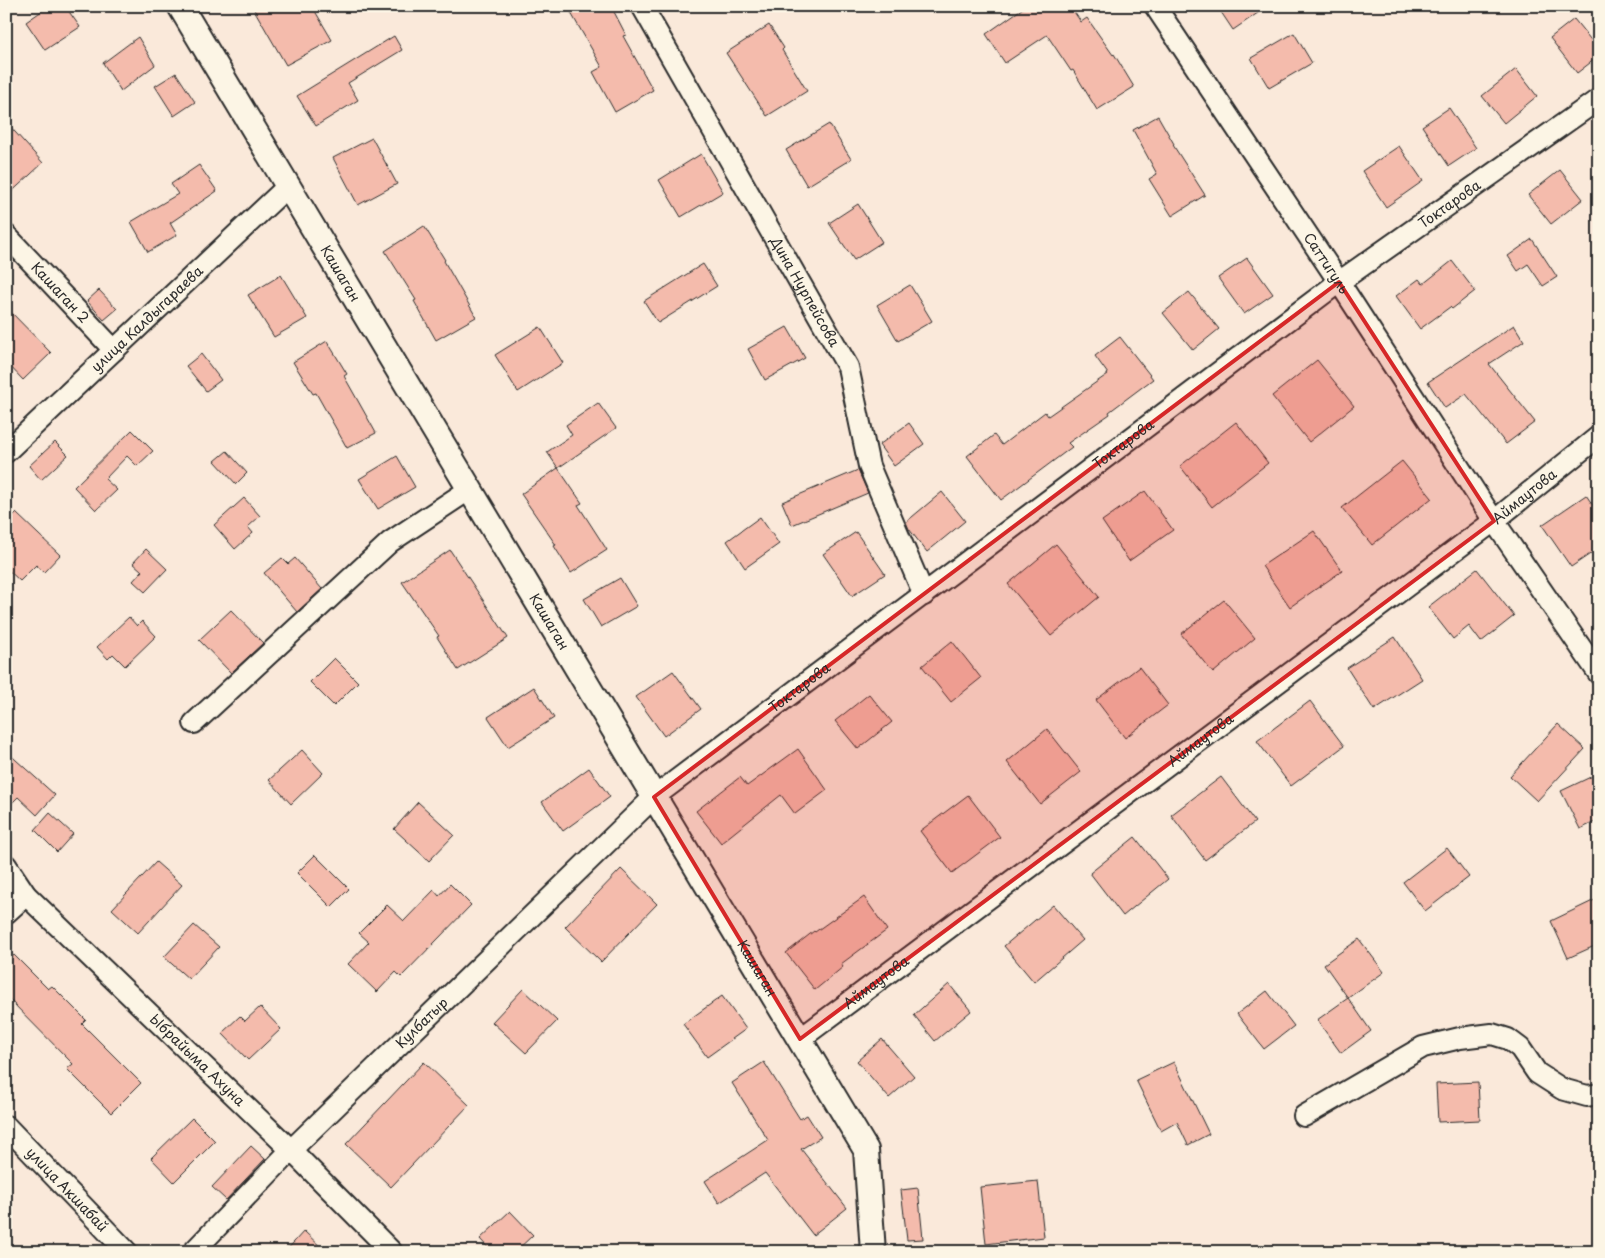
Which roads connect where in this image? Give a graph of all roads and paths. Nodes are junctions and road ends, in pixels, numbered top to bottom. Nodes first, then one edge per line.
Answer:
1 (180, 6) edge
2 (642, 6) edge
3 (1155, 6) edge
4 (1599, 99) edge
5 (288, 186) junction
6 (6, 235) edge
7 (1339, 282) junction
8 (114, 350) junction
9 (1599, 436) edge
10 (6, 452) edge
11 (470, 489) junction
12 (1494, 521) junction
13 (924, 595) junction
14 (1599, 674) edge
15 (194, 723) dead end
16 (654, 797) junction
17 (6, 865) edge
18 (26, 894) junction
19 (6, 913) edge
20 (800, 1040) junction
21 (1599, 1094) edge
22 (1304, 1116) dead end
23 (6, 1126) edge
24 (291, 1150) junction
25 (127, 1252) edge
26 (193, 1252) edge
27 (392, 1252) edge
28 (873, 1252) edge

1 - 5 street, Кашаган
2 - 13 street, Дина Нурпейсова
3 - 7 street, Саттигуль
4 - 7 street, Токтарова
5 - 8 street, улица Калдыгараева
5 - 11 street, Кашаган
6 - 8 street, Кашаган 2
7 - 12 street, Саттигуль
7 - 13 street, Токтарова
8 - 10 street, улица Калдыгараева
9 - 12 street, Аймаутова
11 - 15 street
11 - 16 street, Кашаган
12 - 14 street, Саттигуль
12 - 20 street, Аймаутова
13 - 16 street, Токтарова
16 - 20 street, Кашаган
16 - 24 street, Кулбатыр
17 - 18 street, Ыбрайыма Ахуна
18 - 19 street
18 - 24 street, Ыбрайыма Ахуна
20 - 28 street, Кашаган
21 - 22 street
23 - 25 street, улица Акшабай
24 - 26 street, Кулбатыр
24 - 27 street, Ыбрайыма Ахуна

